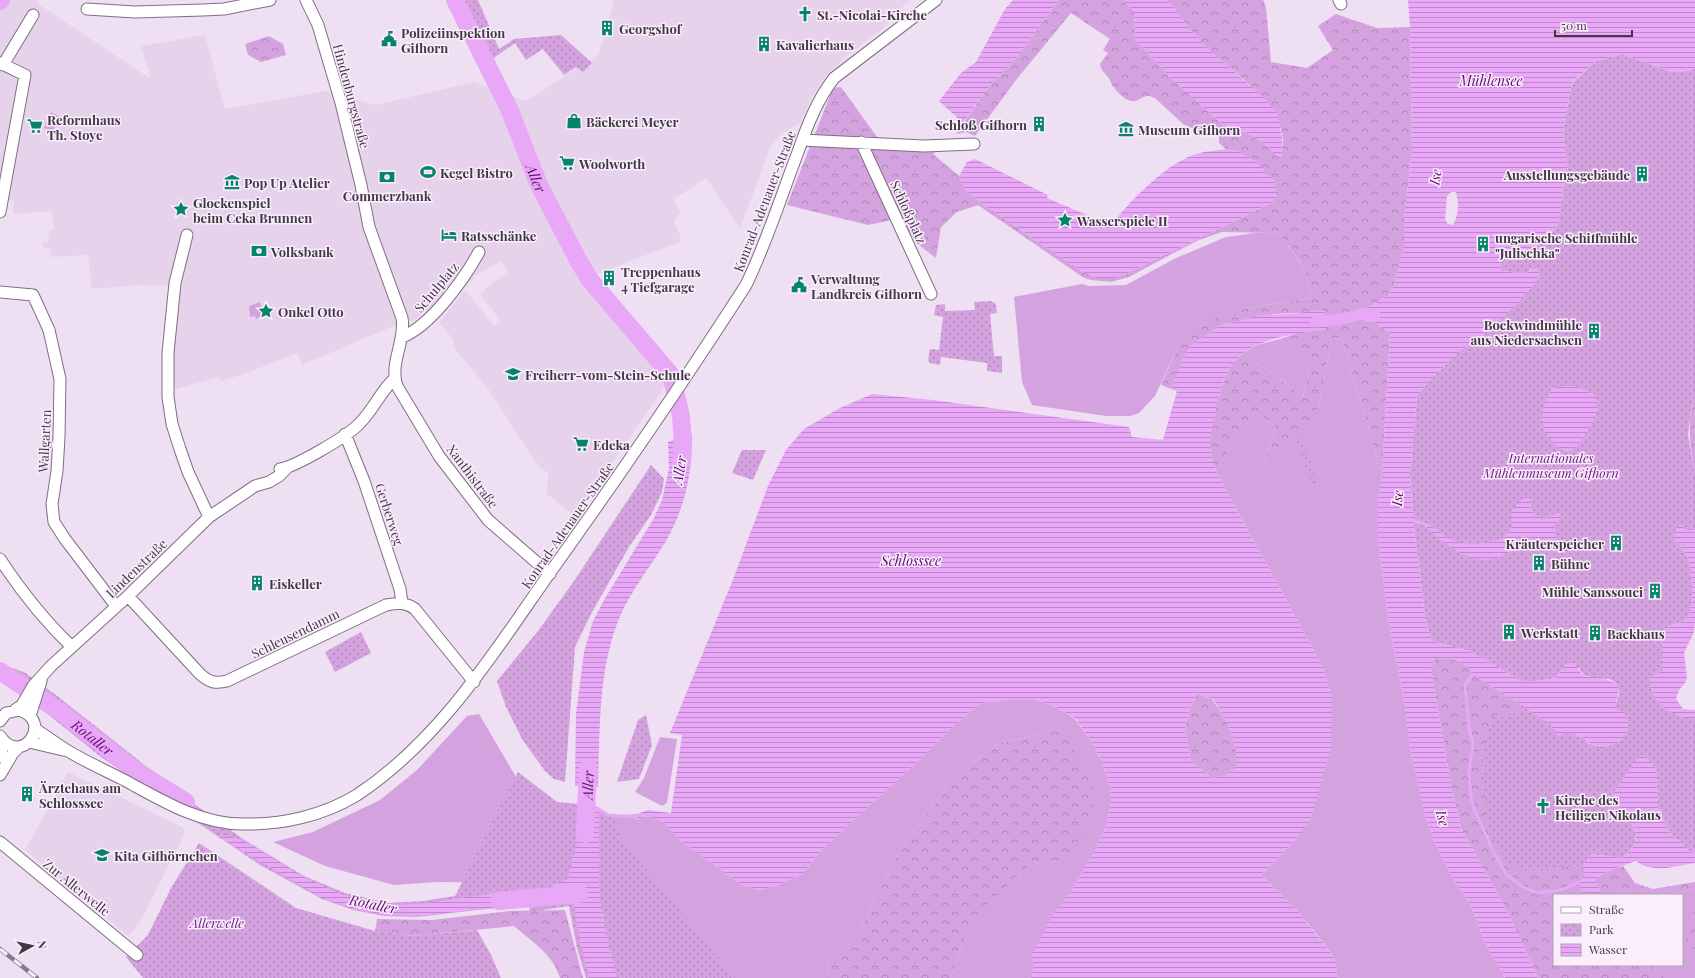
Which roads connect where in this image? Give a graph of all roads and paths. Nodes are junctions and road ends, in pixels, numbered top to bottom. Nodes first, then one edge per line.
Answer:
1 (270, 0) edge
2 (306, 0) edge
3 (936, 0) edge
4 (87, 9) dead end
5 (33, 15) dead end
6 (1, 64) edge
7 (802, 140) junction
8 (861, 142) junction
9 (974, 144) dead end
10 (0, 212) edge
11 (187, 235) dead end
12 (479, 252) dead end
13 (0, 292) edge
14 (931, 294) dead end
15 (402, 337) junction
16 (394, 379) junction
17 (346, 434) junction
18 (209, 518) junction
19 (0, 559) edge
20 (550, 574) junction
21 (128, 596) junction
22 (402, 603) junction
23 (116, 606) junction
24 (72, 647) junction
25 (474, 682) junction
26 (30, 699) junction
27 (15, 710) junction
28 (30, 716) junction
29 (1, 717) edge
30 (35, 728) junction
31 (2, 738) edge
32 (29, 742) junction
33 (19, 747) junction
34 (70, 752) junction
35 (0, 757) edge
36 (0, 775) edge
37 (0, 842) edge
38 (137, 955) dead end

1 - 4 street
2 - 15 street, Hindenburgstraße
3 - 7 street, Konrad-Adenauer-Straße
5 - 6 street
6 - 10 street
7 - 8 street
7 - 20 street, Konrad-Adenauer-Straße
8 - 9 street
8 - 14 street, Schloßplatz
11 - 18 street
12 - 15 street, Schulplatz
13 - 23 street, Wallgarten
15 - 16 street
16 - 17 street, Lindenstraße
16 - 20 street, Xanthistraße
17 - 18 street, Lindenstraße
17 - 22 street, Gerberweg
18 - 21 street, Lindenstraße
19 - 24 street
20 - 25 street, Konrad-Adenauer-Straße
21 - 22 street, Schleusendamm
21 - 23 street, Lindenstraße
22 - 25 street
23 - 24 street, Lindenstraße
24 - 26 street, Lindenstraße
25 - 34 street, Konrad-Adenauer-Straße
26 - 27 street, Lindenstraße
26 - 28 street, Lindenstraße
27 - 28 street
27 - 29 street
28 - 30 street
30 - 32 street
30 - 34 street, Konrad-Adenauer-Straße
31 - 33 street
31 - 35 street
32 - 33 street
32 - 34 street, Konrad-Adenauer-Straße
33 - 36 street
37 - 38 street, Zur Allerwelle

